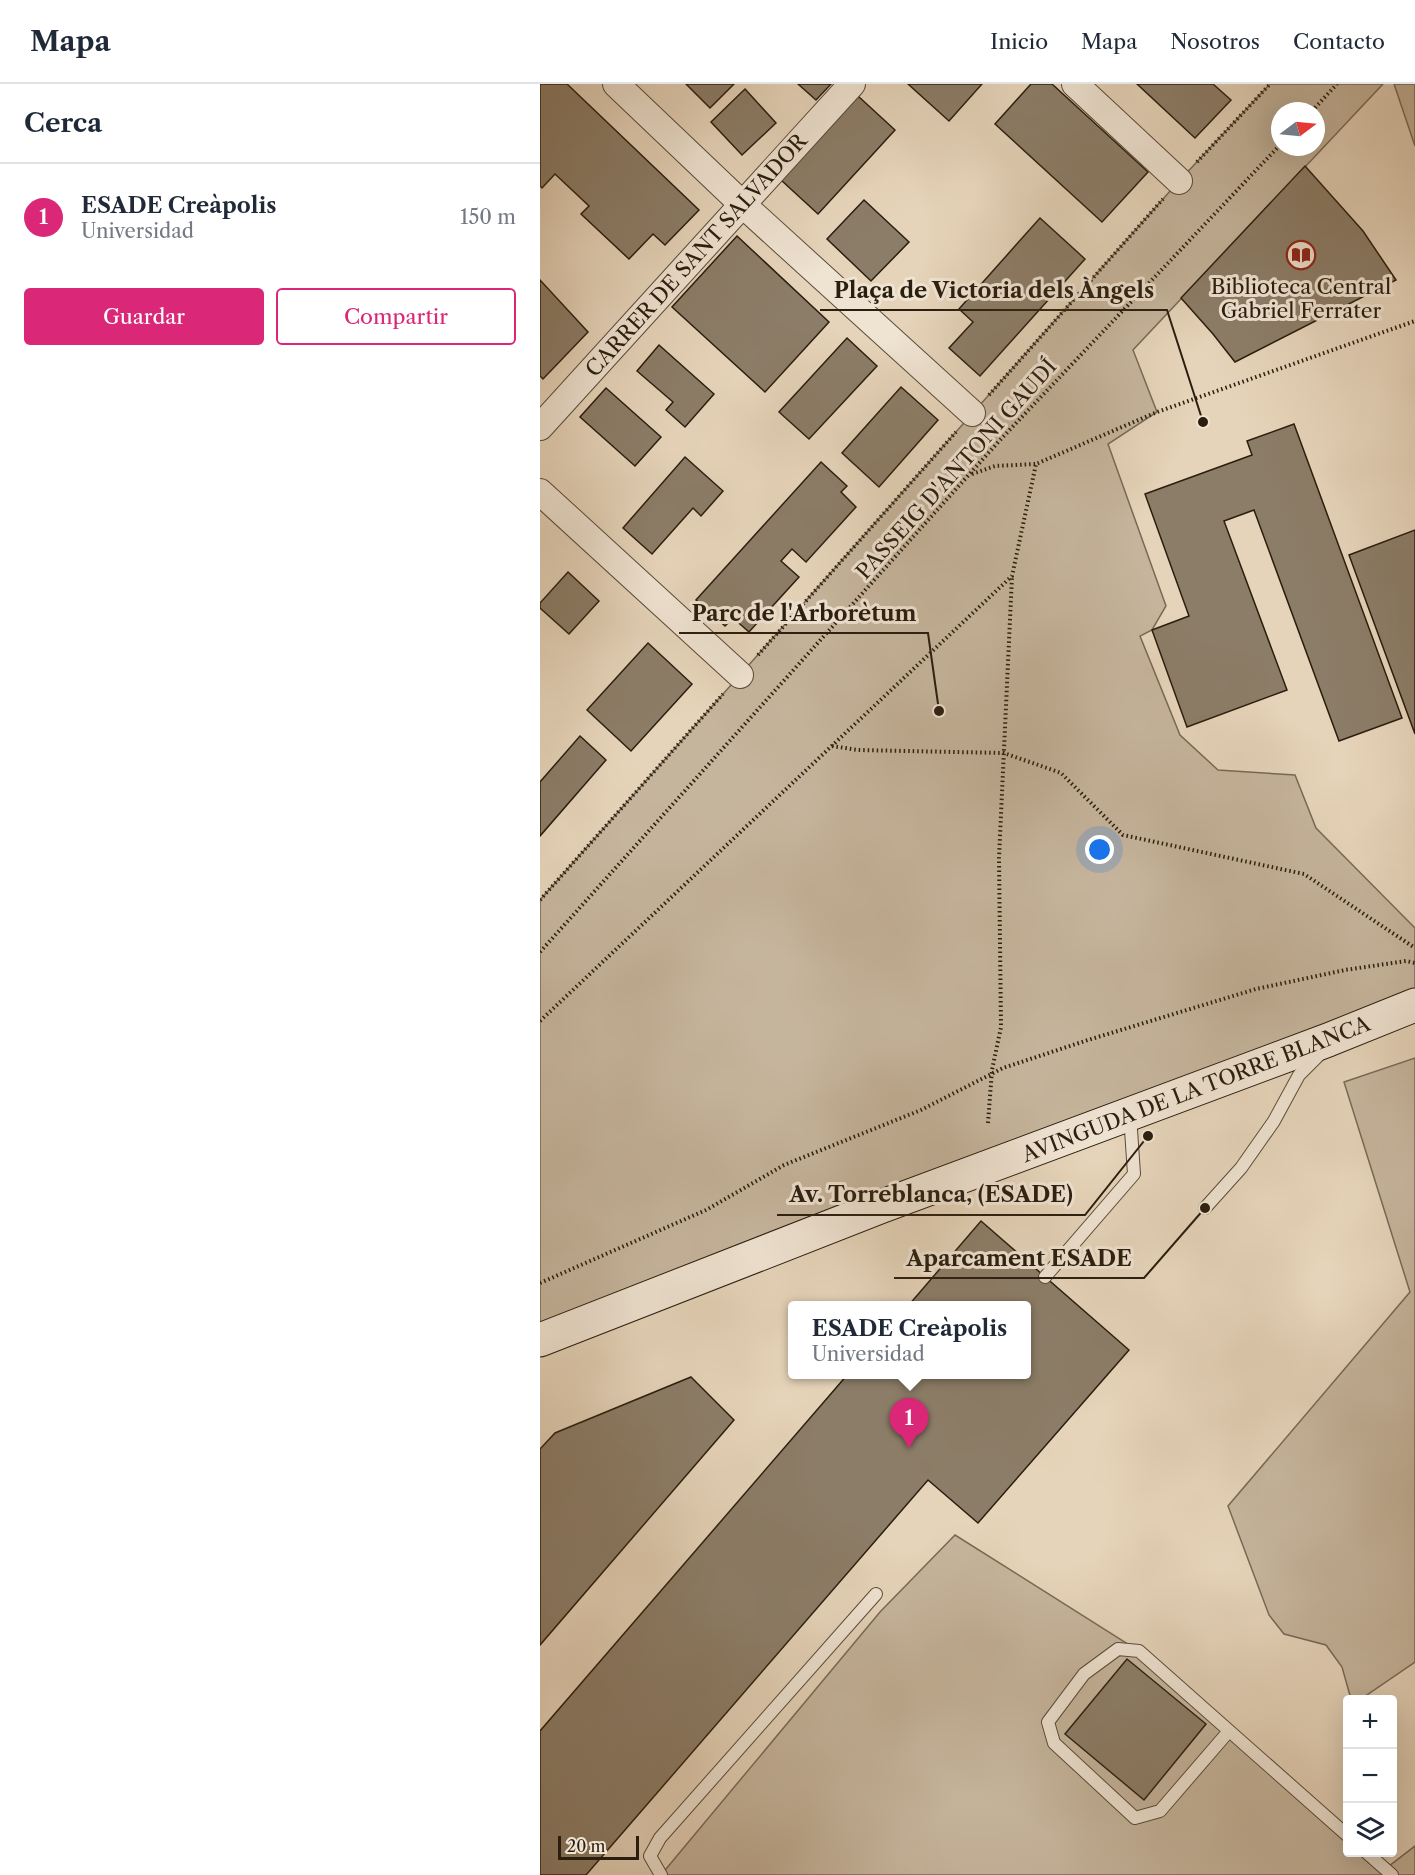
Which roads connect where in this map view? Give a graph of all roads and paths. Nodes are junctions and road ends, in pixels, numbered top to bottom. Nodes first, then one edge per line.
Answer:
1 (616, 84) edge
2 (852, 84) edge
3 (1075, 84) edge
4 (1270, 84) edge
5 (1337, 84) edge
6 (1320, 102) edge
7 (1271, 155) edge
8 (1179, 181) junction
9 (742, 204) junction
10 (1415, 321) edge
11 (972, 413) junction
12 (540, 427) edge
13 (1036, 464) junction
14 (969, 475) junction
15 (540, 492) edge
16 (1011, 576) junction
17 (740, 675) junction
18 (832, 746) junction
19 (1004, 753) junction
20 (540, 900) edge
21 (1415, 948) edge
22 (540, 952) edge
23 (1415, 963) edge
24 (1415, 1005) edge
25 (540, 1021) edge
26 (1361, 1027) junction
27 (992, 1074) junction
28 (1130, 1114) junction
29 (988, 1123) dead end
30 (1205, 1208) dead end
31 (1045, 1278) dead end
32 (540, 1282) edge
33 (540, 1340) edge
34 (876, 1594) dead end
35 (1229, 1731) junction
36 (1343, 1832) edge
37 (1372, 1857) edge
38 (661, 1875) edge
39 (1392, 1875) edge

1 - 9 street
2 - 9 street, CARRER DE SANT SALVADOR
3 - 8 street
4 - 8 path
5 - 6 path
7 - 14 path, PASSEIG D'ANTONI GAUDÍ
8 - 11 path
9 - 11 street
9 - 12 street, CARRER DE SANT SALVADOR
10 - 13 path
11 - 17 path
13 - 14 path
13 - 16 path
14 - 22 path, PASSEIG D'ANTONI GAUDÍ
15 - 17 street
16 - 18 path
16 - 19 path
17 - 20 path
18 - 19 path
18 - 25 path
19 - 21 path
19 - 27 path
23 - 27 path
24 - 26 main road, AVINGUDA DE LA TORRE BLANCA
26 - 28 main road, AVINGUDA DE LA TORRE BLANCA
26 - 30 lane
27 - 29 path
27 - 32 path
28 - 31 lane
28 - 33 main road, AVINGUDA DE LA TORRE BLANCA
34 - 38 lane
35 - 35 lane
35 - 36 lane
37 - 39 lane

